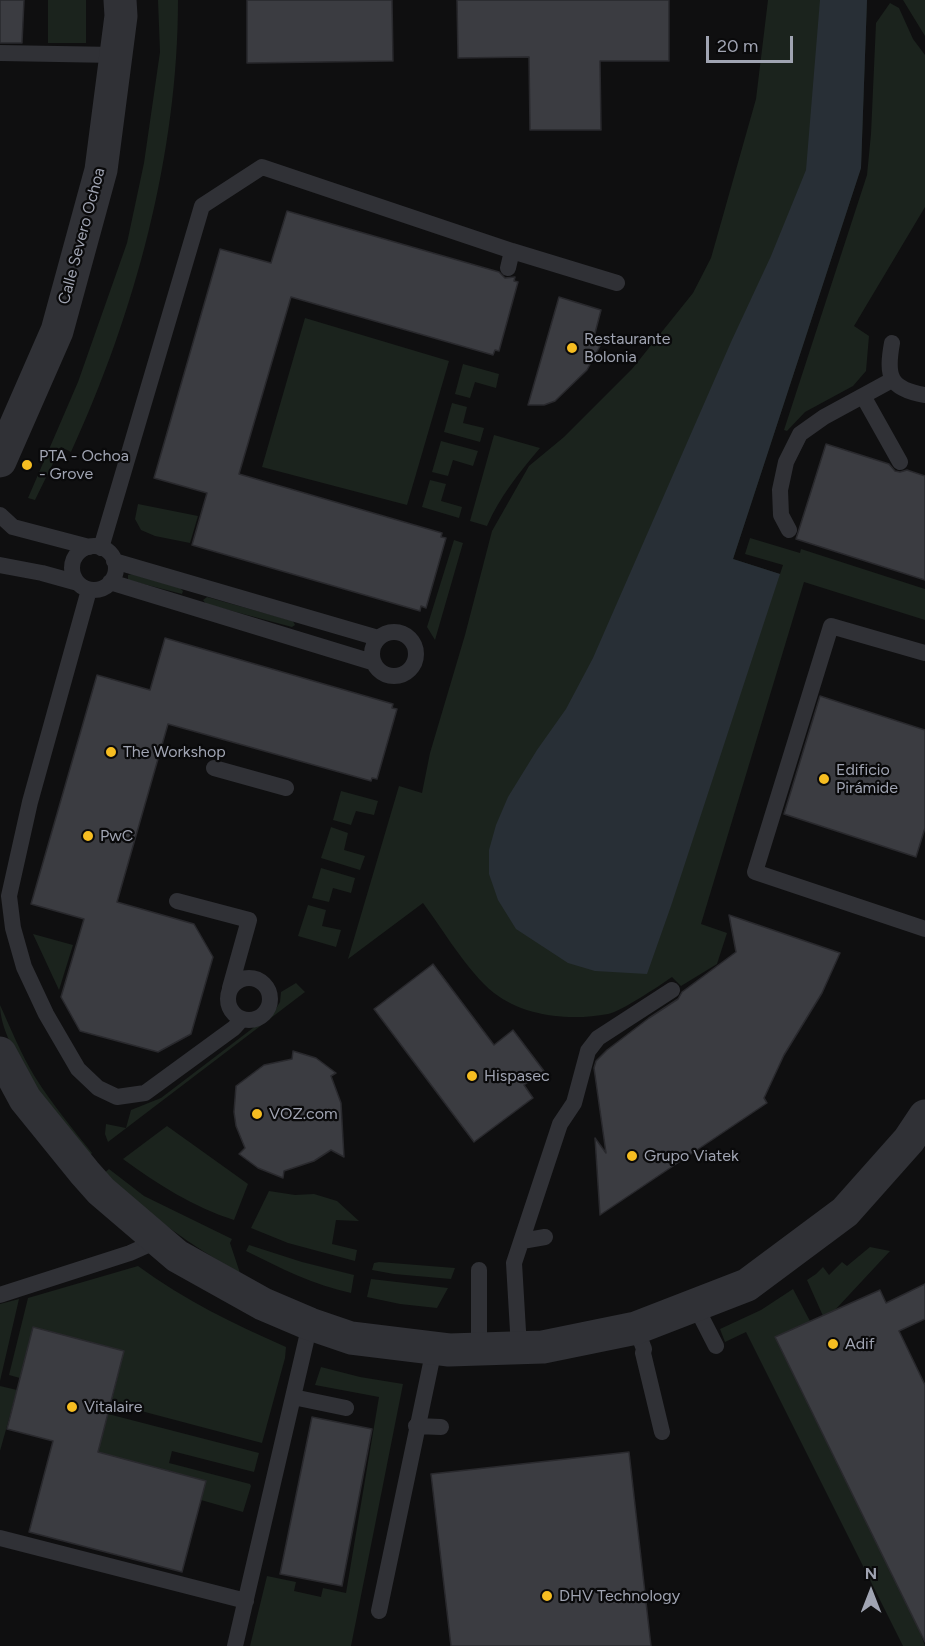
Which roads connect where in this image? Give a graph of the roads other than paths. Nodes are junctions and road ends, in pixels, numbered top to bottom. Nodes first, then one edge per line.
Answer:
1 (120, 0) edge
2 (0, 53) edge
3 (116, 55) junction
4 (617, 283) dead end
5 (892, 343) dead end
6 (892, 380) junction
7 (925, 395) edge
8 (863, 396) junction
9 (0, 461) edge
10 (900, 462) dead end
11 (0, 515) edge
12 (789, 530) dead end
13 (95, 547) junction
14 (114, 561) junction
15 (0, 565) edge
16 (110, 582) junction
17 (84, 587) junction
18 (378, 638) junction
19 (925, 653) edge
20 (372, 662) junction
21 (214, 768) dead end
22 (286, 788) dead end
23 (177, 901) dead end
24 (925, 929) edge
25 (230, 988) junction
26 (672, 990) dead end
27 (242, 1019) junction
28 (0, 1053) edge
29 (925, 1116) edge
30 (545, 1237) dead end
31 (159, 1240) junction
32 (522, 1240) junction
33 (479, 1270) dead end
34 (0, 1295) edge
35 (695, 1305) junction
36 (310, 1324) junction
37 (636, 1328) junction
38 (716, 1346) dead end
39 (434, 1348) junction
40 (519, 1348) junction
41 (479, 1350) junction
42 (293, 1397) junction
43 (346, 1408) dead end
44 (416, 1426) junction
45 (441, 1427) dead end
46 (662, 1432) dead end
47 (0, 1538) edge
48 (246, 1601) junction
49 (379, 1611) dead end
50 (235, 1646) edge

1 - 3 street, Calle Severo Ochoa
2 - 3 lane
3 - 9 street, Calle Severo Ochoa
4 - 13 lane
5 - 6 lane
6 - 7 lane
6 - 8 lane
8 - 10 lane
8 - 12 lane
11 - 13 lane
13 - 14 lane
13 - 17 lane
14 - 16 lane
14 - 18 lane
15 - 17 lane
16 - 17 lane
16 - 20 lane
17 - 27 lane
18 - 20 lane
18 - 20 lane
19 - 24 lane
21 - 22 lane
23 - 25 lane
25 - 27 lane
25 - 27 lane
26 - 32 lane
28 - 31 street
29 - 35 street
30 - 32 lane
31 - 34 lane
31 - 36 street
32 - 40 lane
33 - 41 lane
35 - 37 street
35 - 38 lane
36 - 39 street
36 - 42 lane
37 - 40 street
37 - 46 lane
39 - 41 street
39 - 44 lane
40 - 41 street
42 - 43 lane
42 - 48 lane
44 - 45 lane
44 - 49 lane
47 - 48 lane
48 - 50 lane

